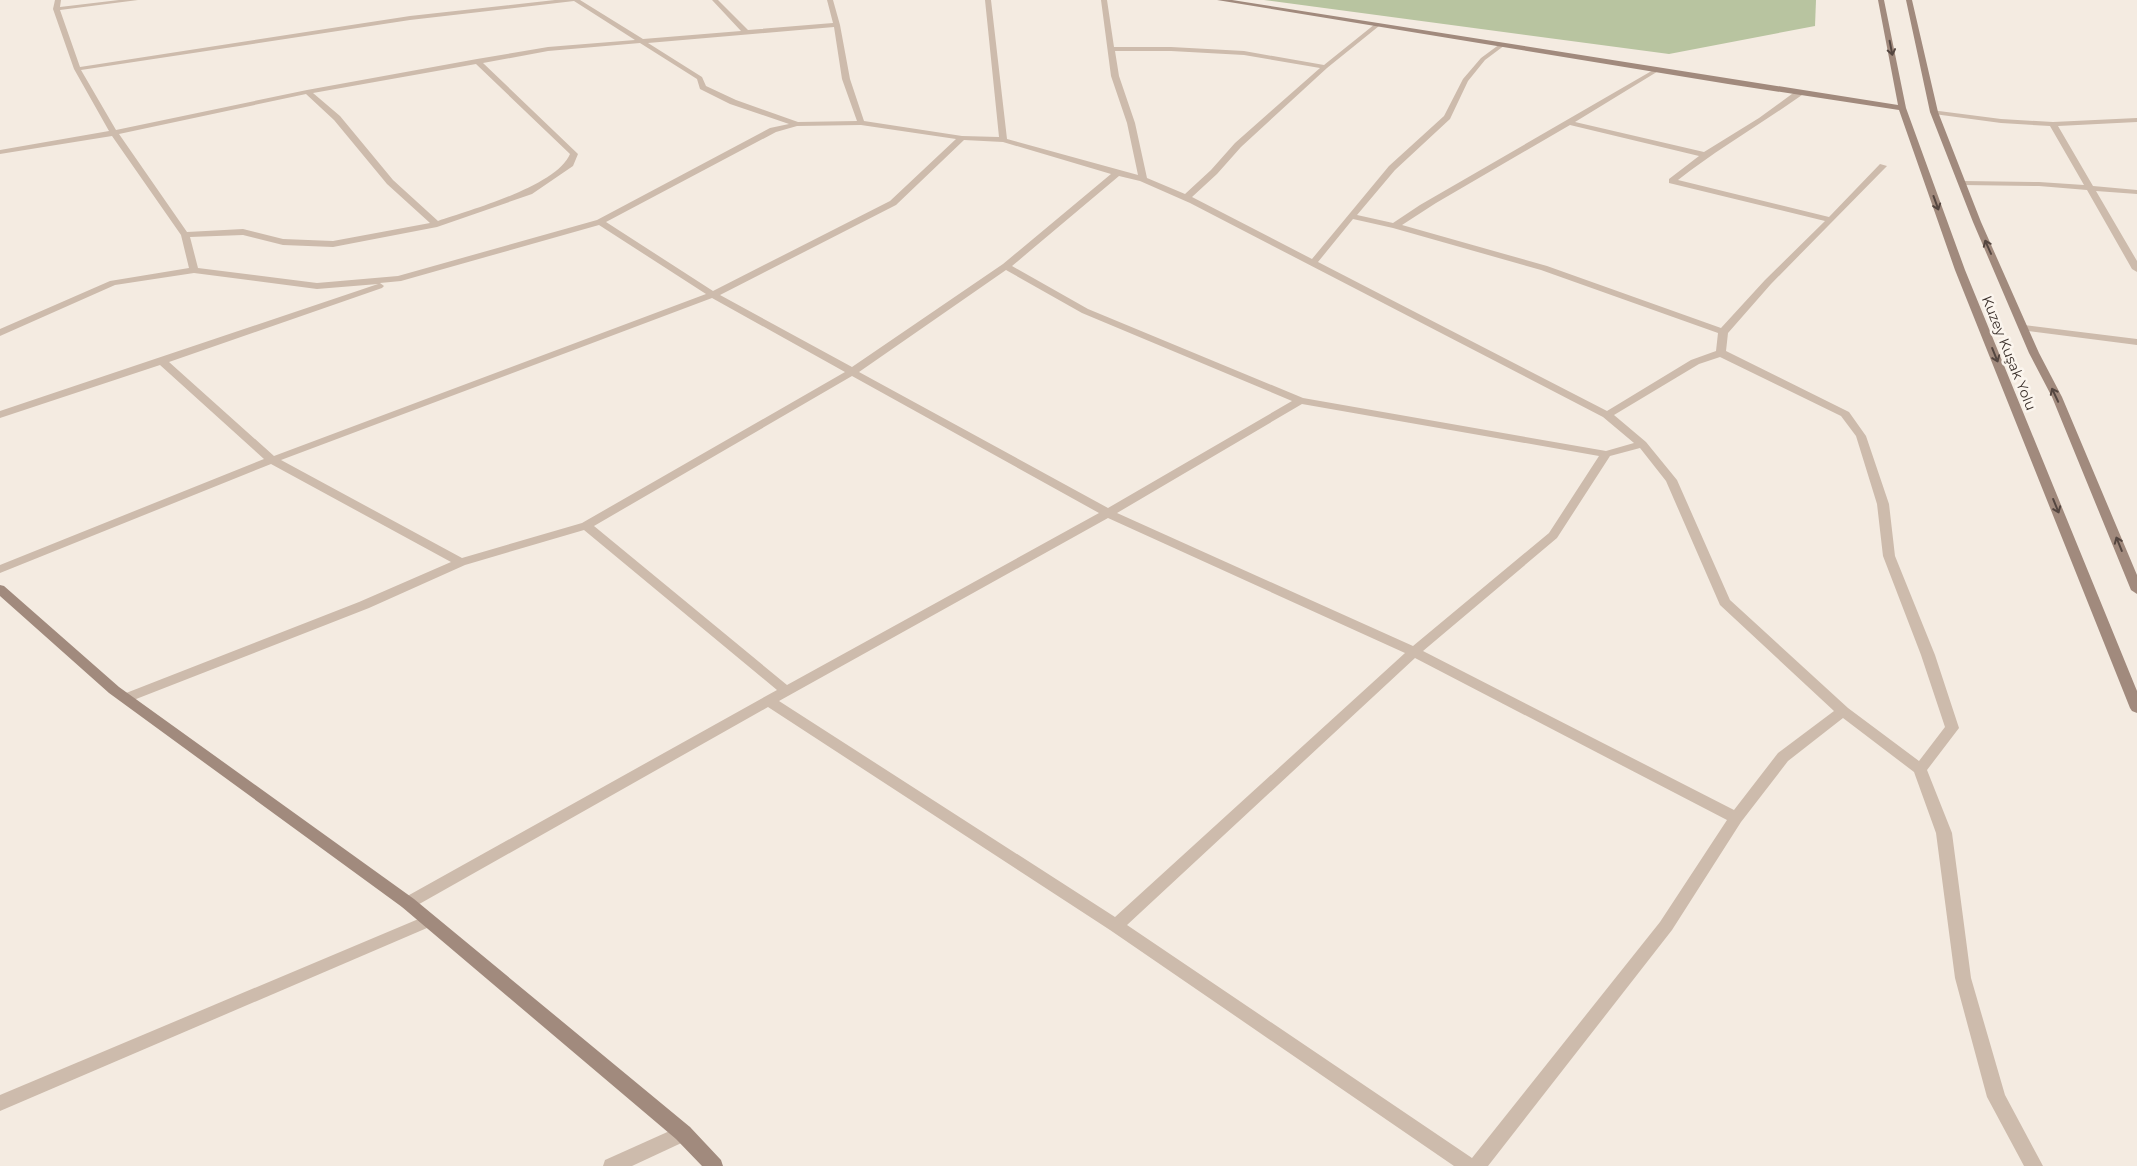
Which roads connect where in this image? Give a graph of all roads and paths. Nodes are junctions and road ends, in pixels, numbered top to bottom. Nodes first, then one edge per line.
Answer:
1 (135, 0) edge
2 (572, 0) edge
3 (576, 0) edge
4 (715, 0) edge
5 (830, 0) edge
6 (988, 0) edge
7 (1104, 0) edge
8 (1220, 0) edge
9 (1882, 0) edge
10 (1909, 0) edge
11 (57, 4) edge
12 (837, 25) junction
13 (1377, 25) junction
14 (746, 32) junction
15 (643, 42) junction
16 (1502, 45) junction
17 (1112, 49) junction
18 (478, 61) junction
19 (1326, 67) junction
20 (77, 69) junction
21 (1656, 70) junction
22 (307, 92) junction
23 (1799, 93) junction
24 (1902, 108) junction
25 (1934, 112) junction
26 (2137, 120) edge
27 (2000, 121) junction
28 (1571, 122) junction
29 (861, 123) junction
30 (798, 124) junction
31 (2053, 124) junction
32 (114, 133) junction
33 (2060, 134) junction
34 (962, 138) junction
35 (1003, 140) junction
36 (0, 152) edge
37 (1705, 155) junction
38 (1883, 166) dead end
39 (1117, 173) junction
40 (1144, 179) junction
41 (1963, 183) junction
42 (2088, 187) junction
43 (2137, 192) edge
44 (1186, 198) junction
45 (1351, 216) junction
46 (1831, 220) junction
47 (600, 222) junction
48 (437, 224) junction
49 (1395, 226) junction
50 (184, 235) junction
51 (1313, 263) junction
52 (1006, 266) junction
53 (2137, 269) edge
54 (194, 270) junction
55 (398, 279) junction
56 (713, 294) junction
57 (2024, 328) junction
58 (1722, 332) junction
59 (0, 333) edge
60 (2137, 342) edge
61 (1722, 354) junction
62 (162, 361) junction
63 (852, 372) junction
64 (1300, 401) junction
65 (0, 415) edge
66 (1607, 415) junction
67 (1642, 444) junction
68 (1606, 454) junction
69 (272, 460) junction
70 (1108, 514) junction
71 (586, 526) junction
72 (462, 562) junction
73 (0, 569) edge
74 (0, 589) edge
75 (2137, 590) edge
76 (1414, 652) junction
77 (786, 691) junction
78 (126, 698) junction
79 (769, 700) junction
80 (2137, 708) edge
81 (1843, 710) junction
82 (1920, 769) junction
83 (1736, 818) junction
84 (408, 903) junction
85 (428, 921) junction
86 (1116, 926) junction
87 (0, 1103) edge
88 (683, 1132) junction
89 (612, 1166) edge
90 (714, 1166) edge
91 (1469, 1166) edge
92 (1478, 1166) edge
93 (2034, 1166) edge

1 - 11 street
2 - 20 street
3 - 15 street
4 - 14 street
5 - 12 street
6 - 35 street
7 - 17 street
8 - 13 main road
9 -> 24 main road, Kuzey Kuşak Yolu
10 - 25 main road, Kuzey Kuşak Yolu
11 - 20 street
12 - 14 street
12 - 29 street
13 - 16 main road
13 - 19 street
14 - 15 street
15 - 18 street
15 - 30 street
16 - 21 main road
16 - 45 street
17 - 19 street
17 - 40 street
18 - 22 street
18 - 48 street
19 - 44 street
20 - 32 street
21 - 23 main road
21 - 28 street
22 - 32 street
22 - 48 street
23 - 24 main road
23 - 37 street
24 -> 80 main road, Kuzey Kuşak Yolu
25 - 27 street
25 - 41 main road, Kuzey Kuşak Yolu
26 - 31 street
27 - 31 street
27 - 33 street
28 - 37 street
28 - 49 street
29 - 30 street
29 - 34 street
30 - 47 street
31 - 33 street
32 - 36 street
32 - 50 street
33 - 42 street
34 - 35 street
34 - 56 street
35 - 39 street
37 - 46 street
38 - 46 street
39 - 40 street
39 - 52 street
40 - 44 street
41 - 42 street
57 -> 41 main road, Kuzey Kuşak Yolu
42 - 43 street
42 - 53 street
44 - 51 street
45 - 49 street
45 - 51 street
46 - 58 street
47 - 55 street
47 - 56 street
48 - 50 street
49 - 58 street
50 - 54 street
51 - 66 street
52 - 63 street
52 - 64 street
54 - 55 street
54 - 59 street
55 - 62 street
56 - 63 street
56 - 69 street
57 - 60 street
75 -> 57 main road, Kuzey Kuşak Yolu
58 - 61 street
61 - 66 street
61 - 82 street
62 - 65 street
62 - 69 street
63 - 70 street
63 - 71 street
64 - 68 street
64 - 70 street
66 - 67 street
67 - 68 street
67 - 81 street
68 - 76 street
69 - 72 street
69 - 73 street
70 - 76 street
70 - 77 street
71 - 72 street
71 - 77 street
72 - 78 street
74 - 78 main road
76 - 83 street
76 - 86 street
77 - 79 street
78 - 84 main road
79 - 84 street
79 - 86 street
81 - 82 street
81 - 83 street
82 - 93 street
83 - 92 street
84 - 85 main road
85 - 87 street
85 - 88 main road
86 - 91 street
88 - 89 street
88 - 90 main road

